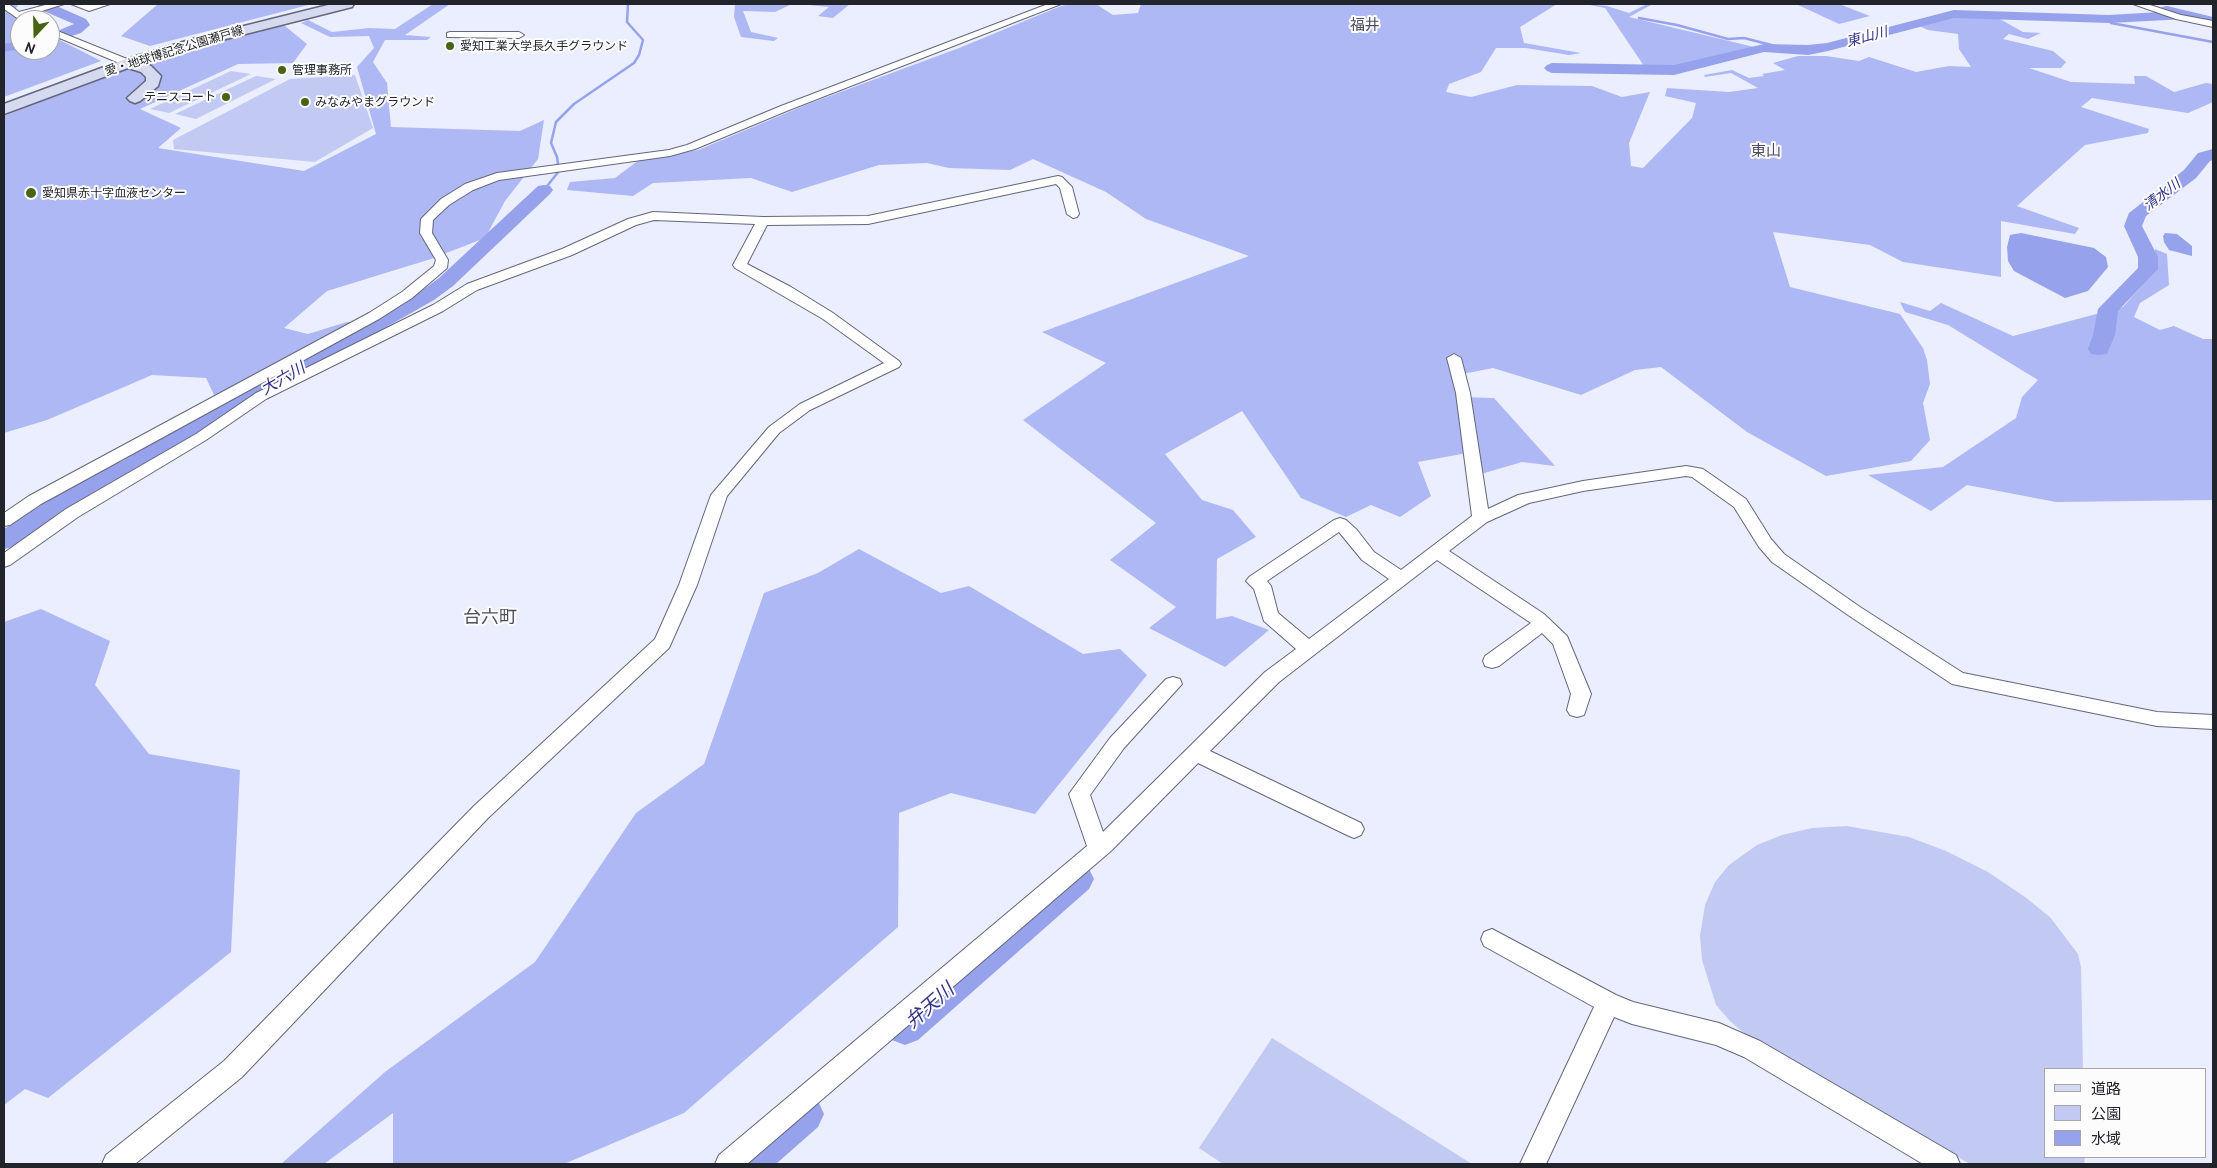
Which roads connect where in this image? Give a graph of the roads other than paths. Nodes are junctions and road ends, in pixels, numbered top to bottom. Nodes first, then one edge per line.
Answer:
1 (59, 4) edge
2 (76, 4) edge
3 (105, 4) edge
4 (329, 4) edge
5 (348, 4) edge
6 (1056, 4) edge
7 (2138, 4) edge
8 (43, 10) edge
9 (2213, 24) edge
10 (60, 35) edge
11 (450, 35) dead end
12 (519, 35) dead end
13 (124, 62) junction
14 (135, 98) dead end
15 (4, 104) edge
16 (4, 109) edge
17 (1073, 214) dead end
18 (763, 221) junction
19 (1454, 358) dead end
20 (1481, 518) junction
21 (4, 521) edge
22 (1436, 551) junction
23 (4, 561) edge
24 (1401, 578) junction
25 (1542, 623) junction
26 (1309, 648) junction
27 (1492, 661) dead end
28 (1173, 684) dead end
29 (1577, 710) dead end
30 (2213, 722) edge
31 (1196, 753) junction
32 (1354, 829) dead end
33 (1099, 849) junction
34 (1492, 939) dead end
35 (1608, 1003) junction
36 (115, 1164) edge
37 (728, 1164) edge
38 (1533, 1164) edge
39 (1947, 1164) edge

1 - 8 street
2 - 3 street
4 - 13 main road, 愛・地球博記念公園瀬戸線
5 - 13 main road, 愛・地球博記念公園瀬戸線
6 - 21 street
7 - 9 street
10 - 13 street
11 - 12 street
13 - 14 main road
13 - 15 main road, 愛・地球博記念公園瀬戸線
13 - 16 main road, 愛・地球博記念公園瀬戸線
17 - 18 street
18 - 23 street
18 - 36 street
19 - 20 street
20 - 22 street
20 - 30 street
22 - 24 street
22 - 25 street
24 - 26 street
24 - 26 street
25 - 27 street
25 - 29 street
26 - 31 street
28 - 33 street
31 - 32 street
31 - 33 street
33 - 37 street
34 - 35 street
35 - 38 street
35 - 39 street

